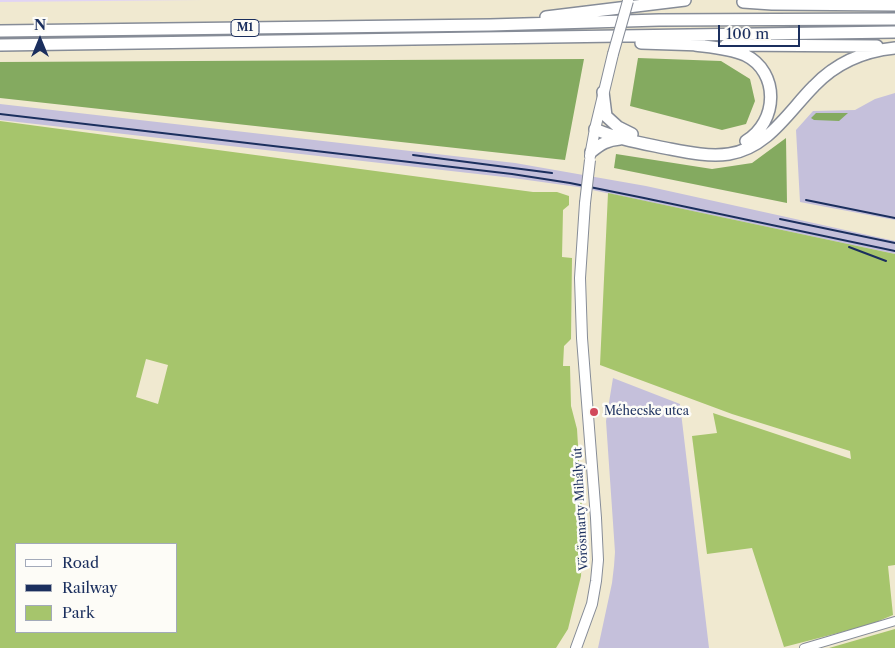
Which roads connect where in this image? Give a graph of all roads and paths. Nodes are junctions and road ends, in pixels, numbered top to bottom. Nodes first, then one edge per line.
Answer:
1 (628, 0) edge
2 (685, 0) edge
3 (743, 2) dead end
4 (895, 5) edge
5 (895, 19) edge
6 (490, 25) junction
7 (0, 31) edge
8 (895, 32) edge
9 (607, 36) junction
10 (0, 45) edge
11 (695, 45) junction
12 (895, 47) edge
13 (603, 92) junction
14 (595, 129) junction
15 (628, 136) junction
16 (590, 156) junction
17 (895, 621) edge
18 (576, 648) edge
19 (804, 648) edge

1 - 13 main road, Vörösmarty Mihály út, bridge
2 - 6 highway
3 - 4 highway
5 - 6 highway, M1
6 - 7 highway, M1
8 - 9 highway, M1
9 - 10 highway, M1
9 - 11 highway
11 - 12 highway
11 - 15 highway
12 - 15 highway
13 - 14 main road, Vörösmarty Mihály út
13 - 15 highway
14 - 15 highway
14 - 16 main road, Vörösmarty Mihály út
15 - 16 highway
16 - 18 main road, Vörösmarty Mihály út, bridge
17 - 19 street

